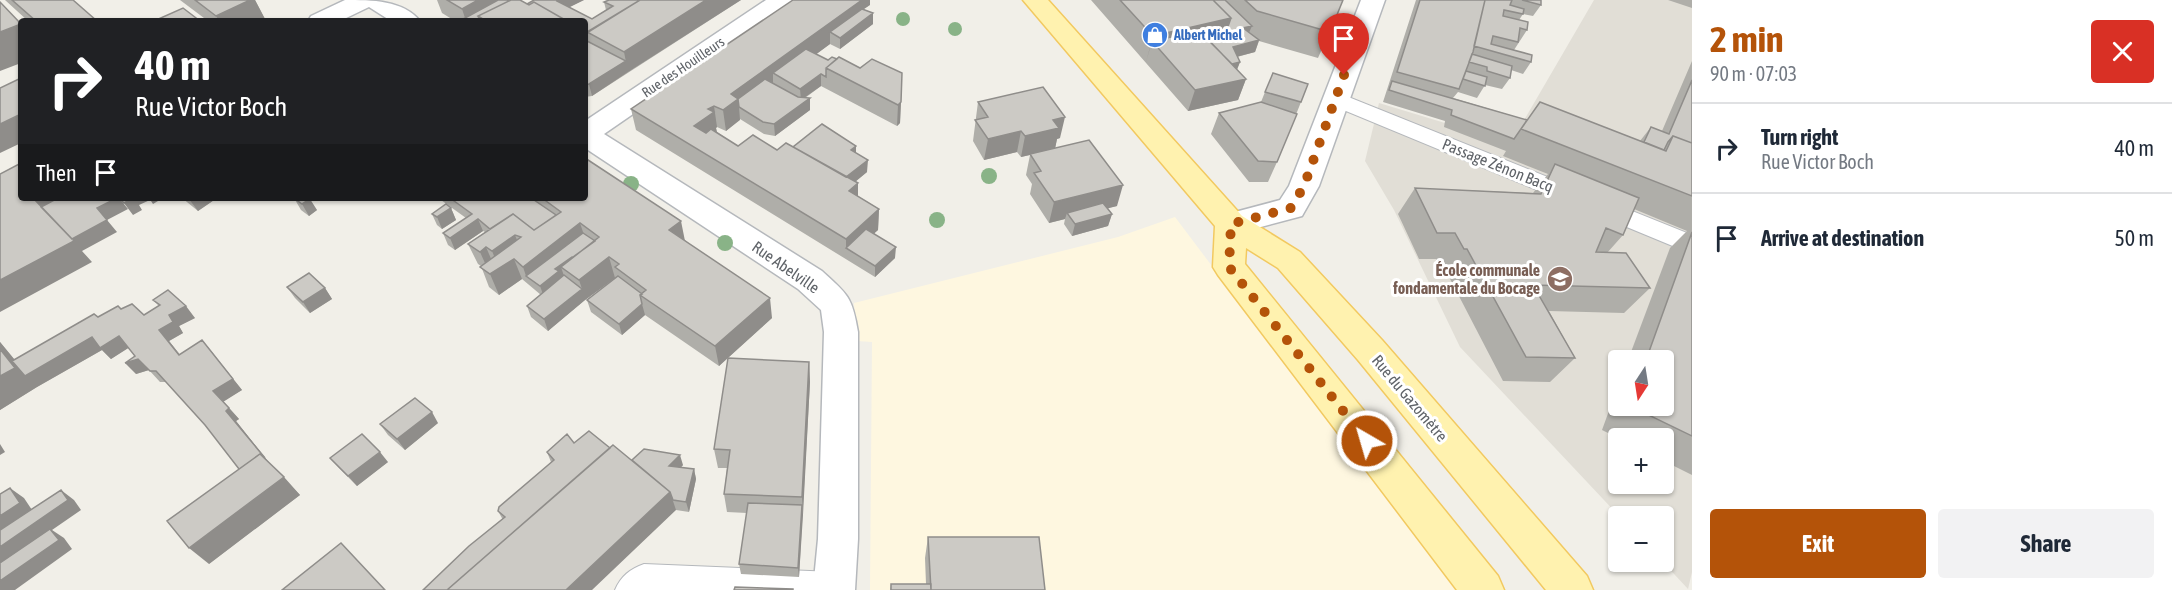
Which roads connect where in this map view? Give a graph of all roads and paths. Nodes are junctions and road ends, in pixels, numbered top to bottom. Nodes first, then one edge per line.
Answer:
1 (365, 0) edge
2 (375, 0) edge
3 (782, 0) edge
4 (1035, 0) edge
5 (1373, 0) edge
6 (326, 18) edge
7 (403, 18) edge
8 (1336, 99) junction
9 (588, 132) edge
10 (588, 136) edge
11 (1231, 224) junction
12 (1692, 245) edge
13 (834, 589) edge
14 (631, 590) edge
15 (1483, 590) edge
16 (1572, 590) edge

1 - 6 street
2 - 7 street
3 - 9 street, Rue des Houilleurs
4 - 11 main road, Rue du Gazomètre
5 - 8 street
8 - 11 street
8 - 12 lane, Passage Zénon Bacq
10 - 13 street, Rue Abelville
11 - 15 main road
11 - 16 main road, Rue du Gazomètre
13 - 14 lane

